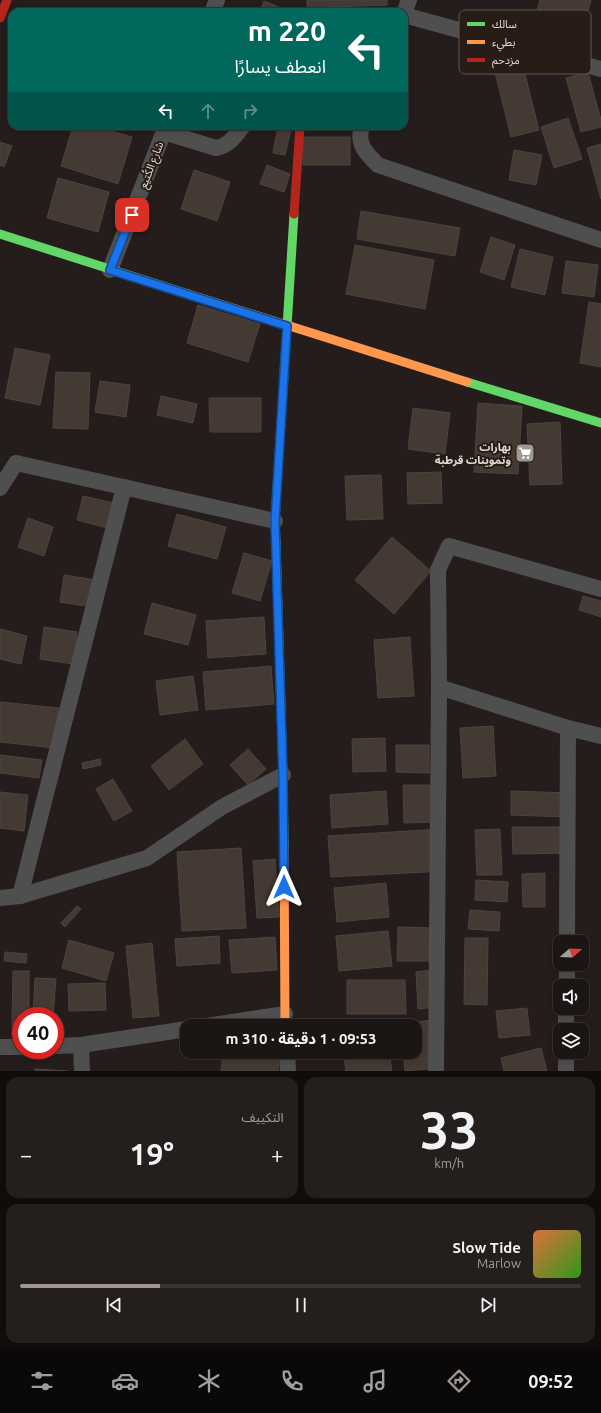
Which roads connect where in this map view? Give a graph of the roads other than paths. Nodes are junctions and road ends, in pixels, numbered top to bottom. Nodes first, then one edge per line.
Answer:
1 (7, 0) edge
2 (408, 15) edge
3 (0, 18) edge
4 (459, 29) edge
5 (591, 65) edge
6 (601, 68) edge
7 (165, 130) edge
8 (168, 130) edge
9 (240, 130) edge
10 (300, 130) edge
11 (361, 130) edge
12 (0, 234) edge
13 (601, 240) edge
14 (110, 270) junction
15 (287, 326) junction
16 (601, 423) edge
17 (124, 487) junction
18 (0, 488) edge
19 (275, 521) junction
20 (601, 589) edge
21 (439, 687) junction
22 (568, 728) junction
23 (601, 736) edge
24 (283, 776) junction
25 (20, 896) junction
26 (0, 898) edge
27 (567, 935) edge
28 (285, 1019) edge
29 (180, 1030) edge
30 (81, 1045) junction
31 (64, 1046) edge
32 (0, 1047) edge
33 (12, 1047) edge
34 (287, 1059) edge
35 (566, 1059) edge
36 (82, 1071) edge
37 (288, 1071) edge
38 (436, 1071) edge
39 (566, 1071) edge

1 - 3 street
2 - 4 street
5 - 6 street
7 - 14 street, شارع الكُتيع
8 - 9 street
10 - 15 street
11 - 13 street
12 - 14 street
14 - 15 street
15 - 16 street
15 - 19 street
17 - 18 street
17 - 19 street
17 - 25 street
19 - 24 street
20 - 21 street
21 - 22 street
21 - 38 street
22 - 23 street
22 - 27 street
24 - 25 street
24 - 28 street
25 - 26 street
29 - 30 street
30 - 31 street
30 - 36 street
32 - 33 street
34 - 37 street
35 - 39 street

